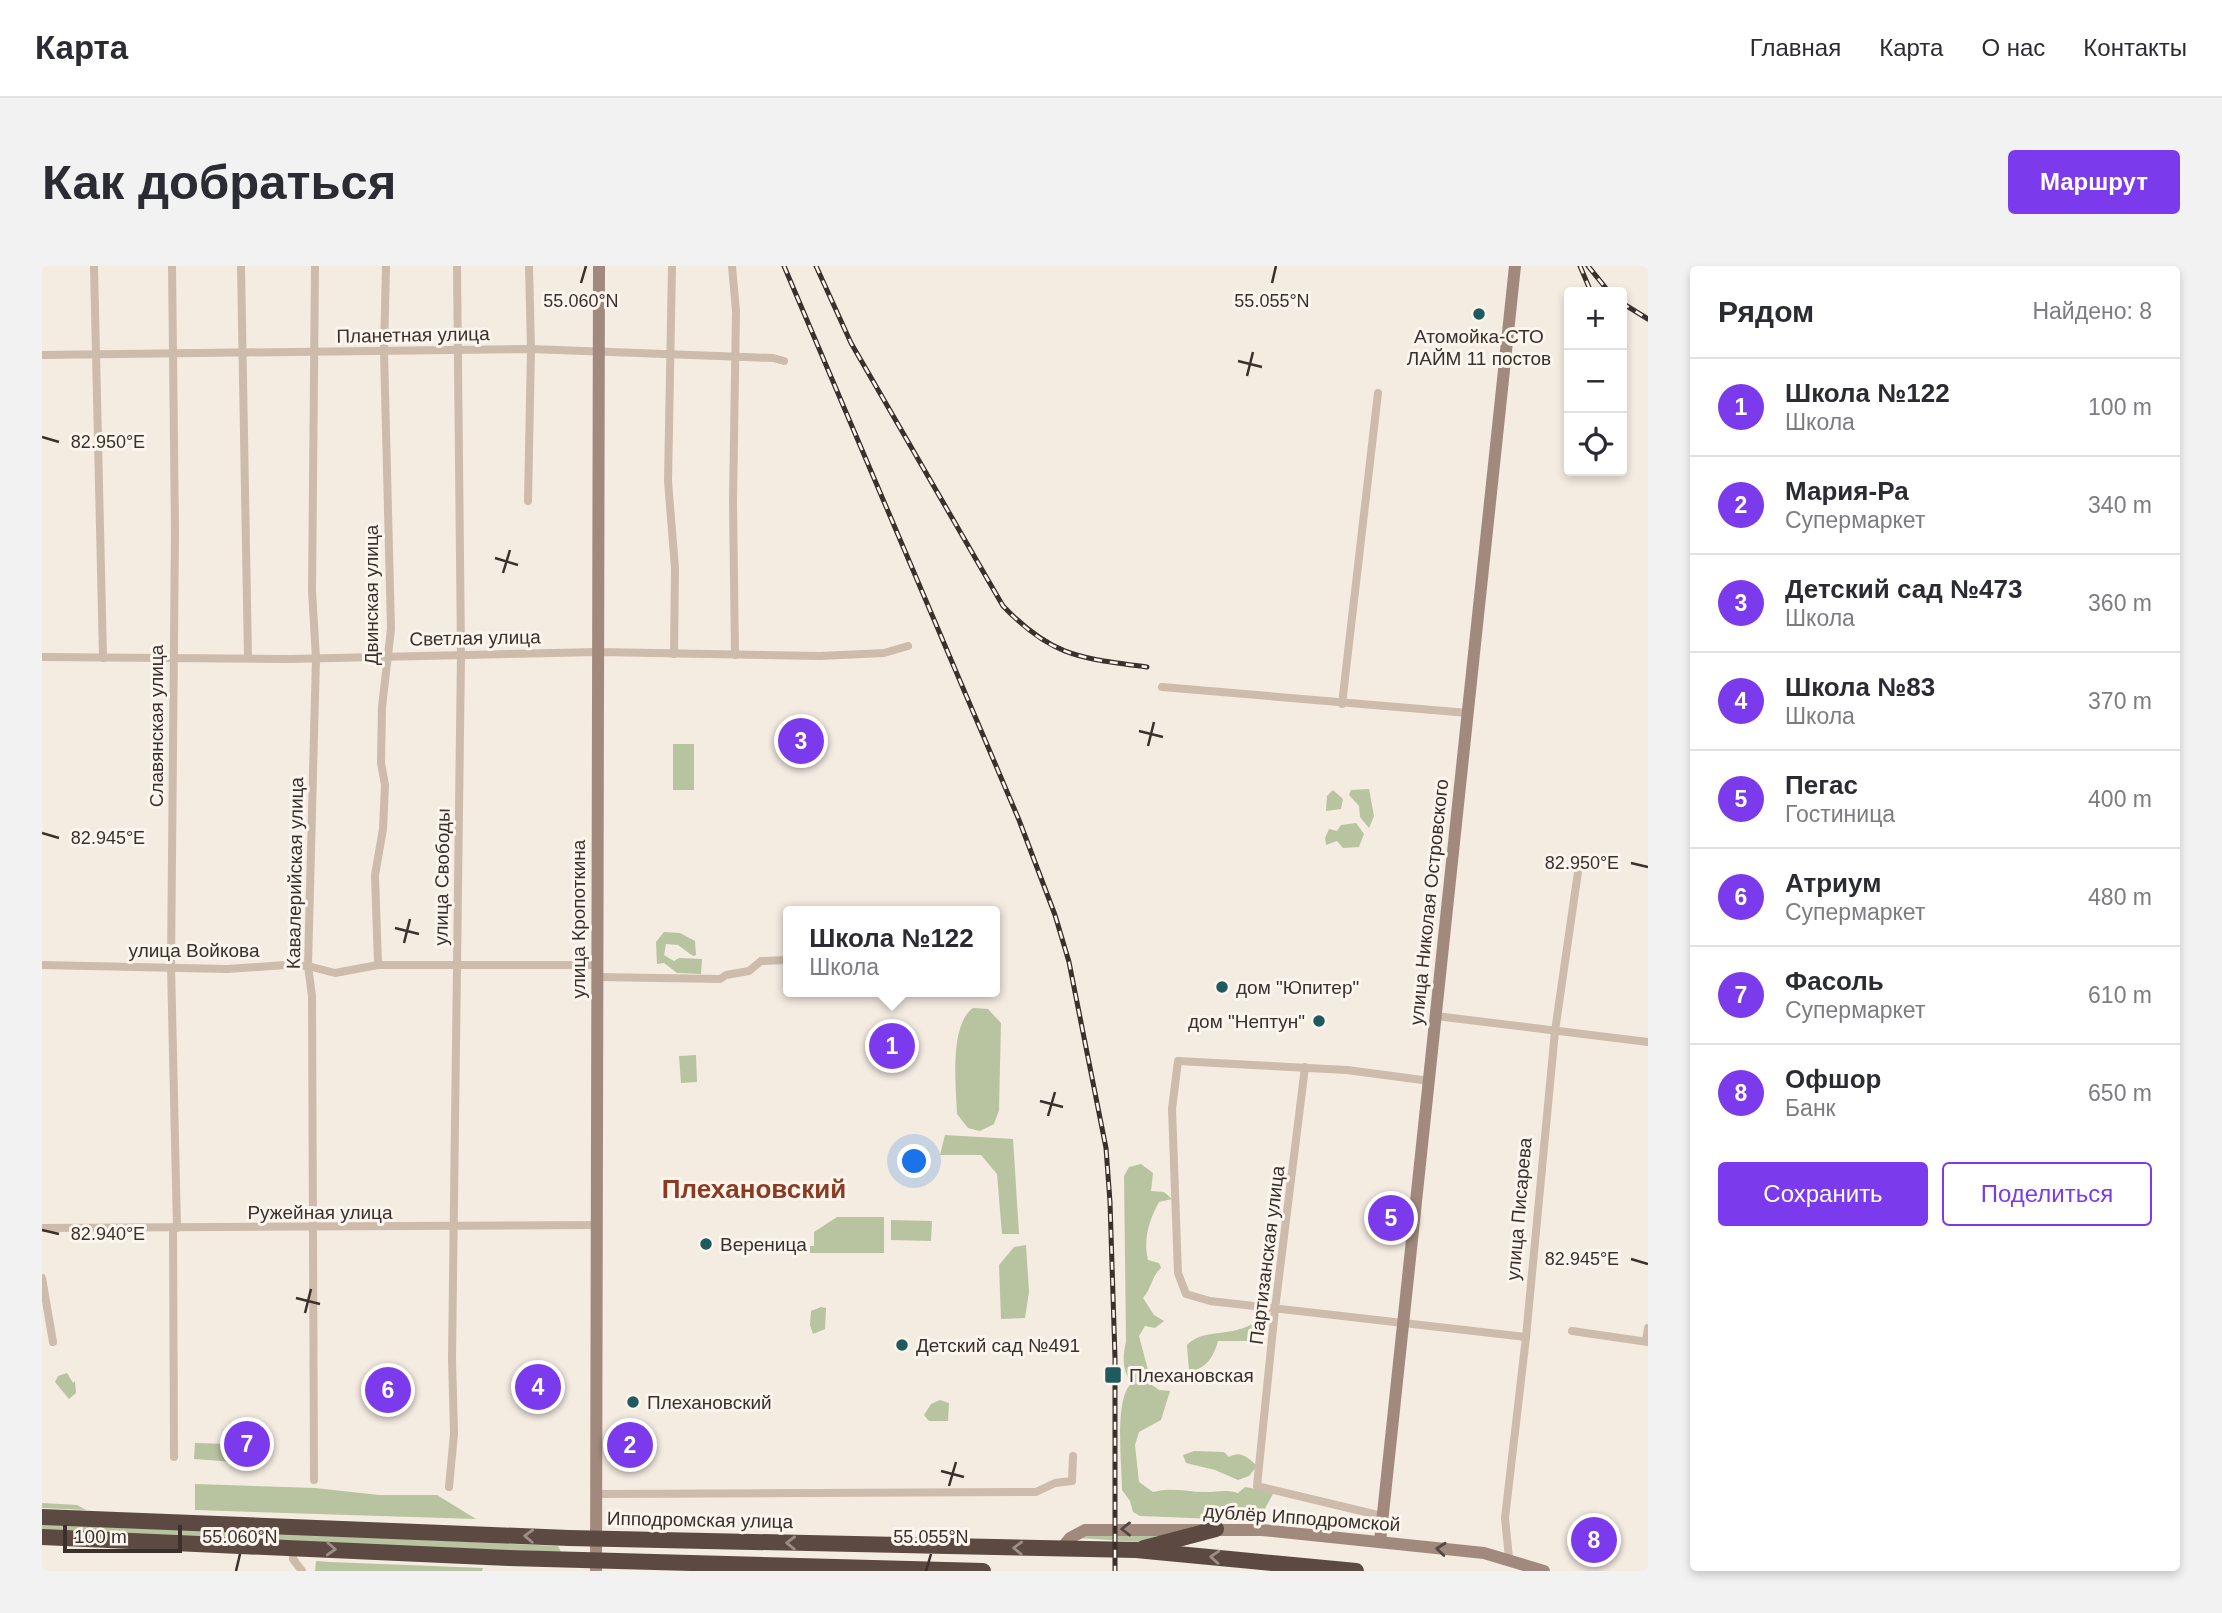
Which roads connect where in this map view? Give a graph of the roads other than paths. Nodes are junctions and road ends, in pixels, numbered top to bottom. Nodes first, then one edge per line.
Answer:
1 (94, 266) edge
2 (172, 266) edge
3 (242, 266) edge
4 (314, 266) edge
5 (386, 266) edge
6 (457, 266) edge
7 (529, 266) edge
8 (599, 266) edge
9 (672, 266) edge
10 (732, 266) edge
11 (1515, 266) edge
12 (459, 349) junction
13 (531, 349) junction
14 (598, 350) junction
15 (384, 351) junction
16 (315, 352) junction
17 (173, 353) junction
18 (95, 354) junction
19 (241, 354) junction
20 (670, 354) junction
21 (42, 355) edge
22 (735, 357) junction
23 (784, 361) dead end
24 (1378, 393) dead end
25 (528, 500) dead end
26 (908, 646) dead end
27 (598, 652) junction
28 (461, 654) junction
29 (674, 654) junction
30 (390, 655) junction
31 (735, 655) junction
32 (42, 657) edge
33 (316, 658) junction
34 (103, 659) junction
35 (172, 659) junction
36 (248, 659) junction
37 (1162, 687) dead end
38 (1342, 704) junction
39 (1468, 713) junction
40 (1579, 865) dead end
41 (783, 960) edge
42 (457, 964) junction
43 (42, 965) edge
44 (378, 965) junction
45 (171, 966) junction
46 (308, 966) junction
47 (597, 971) junction
48 (1436, 1016) junction
49 (1555, 1031) junction
50 (1648, 1042) edge
51 (1305, 1067) junction
52 (1430, 1081) junction
53 (597, 1225) junction
54 (456, 1227) junction
55 (42, 1228) edge
56 (175, 1228) junction
57 (313, 1228) junction
58 (42, 1278) edge
59 (1275, 1309) junction
60 (1405, 1321) junction
61 (1648, 1328) edge
62 (1572, 1331) dead end
63 (1526, 1337) junction
64 (1647, 1341) edge
65 (53, 1342) dead end
66 (1073, 1456) dead end
67 (174, 1457) dead end
68 (314, 1480) dead end
69 (449, 1488) dead end
70 (597, 1494) junction
71 (1382, 1516) junction
72 (42, 1517) edge
73 (1216, 1530) junction
74 (42, 1537) edge
75 (597, 1538) junction
76 (1380, 1542) junction
77 (293, 1547) junction
78 (1061, 1549) junction
79 (1136, 1550) junction
80 (1508, 1565) edge
81 (597, 1566) edge
82 (302, 1571) edge
83 (983, 1571) edge
84 (1356, 1571) edge
85 (1518, 1571) edge
86 (1544, 1571) edge

1 - 18 street
2 - 17 street, Славянская улица
3 - 19 street
4 - 16 street, Кавалерийская улица
5 - 15 street, Двинская улица
6 - 12 street, улица Свободы
7 - 13 street
8 - 14 street, улица Кропоткина
9 - 20 street
10 - 22 street
11 - 39 street, улица Николая Островского
12 - 13 street, Планетная улица
12 - 15 street, Планетная улица
12 - 28 street, улица Свободы
13 - 14 street, Планетная улица
13 - 25 street
14 - 20 street, Планетная улица
14 - 27 street, улица Кропоткина
15 - 16 street, Планетная улица
15 - 30 street, Двинская улица
16 - 19 street, Планетная улица
16 - 33 street, Кавалерийская улица
17 - 18 street, Планетная улица
17 - 19 street, Планетная улица
17 - 35 street, Славянская улица
18 - 21 street, Планетная улица
18 - 34 street
19 - 36 street
20 - 22 street, Планетная улица
20 - 29 street
22 - 23 street, Планетная улица
22 - 31 street
24 - 38 street
26 - 31 street, Светлая улица
27 - 28 street, Светлая улица
27 - 29 street, Светлая улица
27 - 47 street, улица Кропоткина
28 - 30 street, Светлая улица
28 - 42 street, улица Свободы
29 - 31 street, Светлая улица
30 - 33 street, Светлая улица
30 - 44 street, Двинская улица
32 - 34 street, Светлая улица
33 - 36 street, Светлая улица
33 - 46 street, Кавалерийская улица
34 - 35 street, Светлая улица
35 - 36 street, Светлая улица
35 - 45 street, Славянская улица
37 - 38 street
38 - 39 street
39 - 48 street, улица Николая Островского
40 - 49 street, улица Писарева
41 - 47 street, улица Войкова
42 - 44 street, улица Войкова
42 - 47 street, улица Войкова
42 - 54 street, улица Свободы
43 - 45 street, улица Войкова
44 - 46 street, улица Войкова
45 - 46 street, улица Войкова
45 - 56 street, Славянская улица
46 - 57 street, Кавалерийская улица
47 - 53 street, улица Кропоткина
48 - 49 street
48 - 52 street, улица Николая Островского
49 - 50 street
49 - 63 street, улица Писарева
51 - 52 street
51 - 59 street, Партизанская улица
51 - 59 street
52 - 60 street, улица Николая Островского
53 - 54 street, Ружейная улица
53 - 70 street, улица Кропоткина
54 - 57 street, Ружейная улица
54 - 69 street, улица Свободы
55 - 56 street, Ружейная улица
56 - 57 street, Ружейная улица
56 - 67 street, Славянская улица
57 - 68 street, Кавалерийская улица
58 - 65 street
59 - 60 street
59 - 71 street, Партизанская улица
60 - 63 street
60 - 71 street, улица Николая Островского
61 - 64 street
62 - 64 street
63 - 80 street, улица Писарева
66 - 70 street
70 - 75 street, улица Кропоткина
71 - 76 street, улица Николая Островского
75 -> 72 highway, Ипподромская улица
73 - 76 street, дублёр Ипподромской
73 -> 78 street, дублёр Ипподромской
73 - 79 highway
74 - 77 highway
78 -> 75 highway, Ипподромская улица
75 - 81 street, улица Кропоткина
80 -> 76 street, дублёр Ипподромской
77 -> 81 highway
77 - 82 street
78 - 79 highway, Ипподромская улица
84 -> 79 highway, Ипподромская улица
80 - 85 street, улица Писарева
80 - 86 street, дублёр Ипподромской
81 - 83 highway

